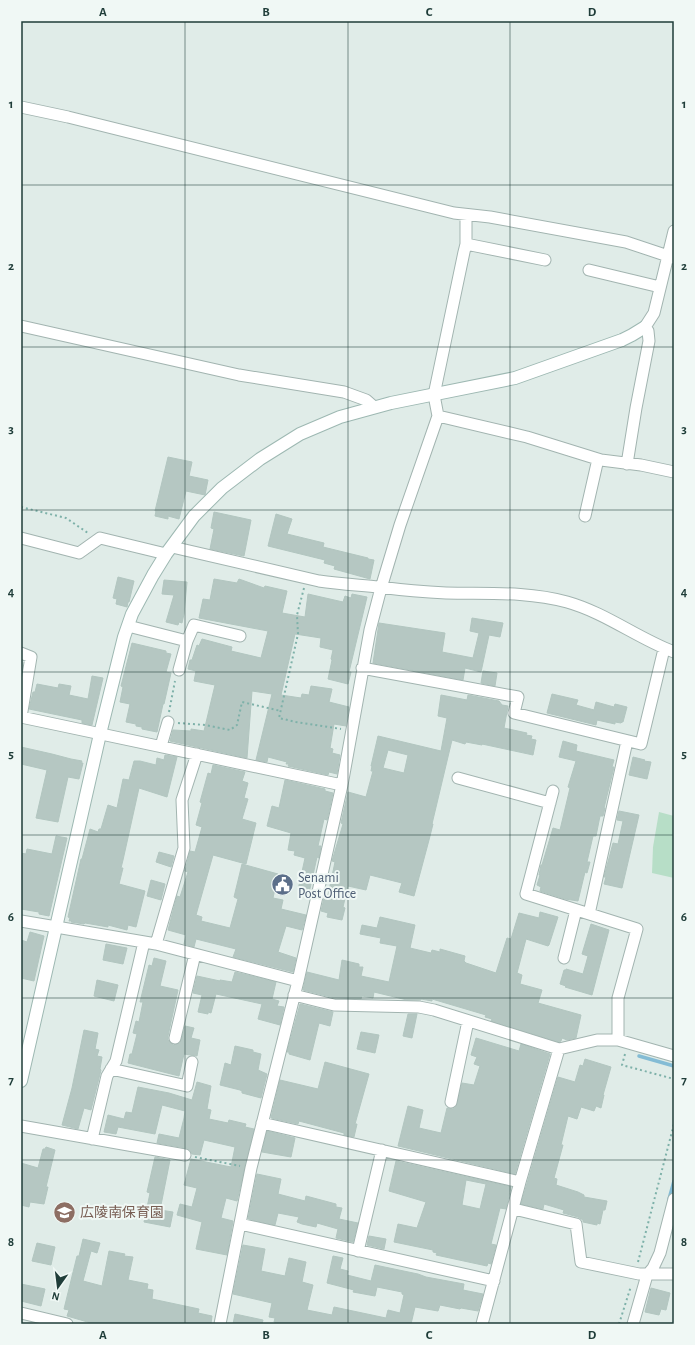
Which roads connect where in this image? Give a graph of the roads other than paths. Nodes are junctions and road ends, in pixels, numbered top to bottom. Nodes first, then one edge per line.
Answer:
1 (21, 107) edge
2 (466, 215) junction
3 (674, 232) edge
4 (466, 244) junction
5 (671, 257) edge
6 (544, 260) dead end
7 (589, 270) dead end
8 (660, 287) junction
9 (21, 326) edge
10 (645, 327) junction
11 (434, 395) junction
12 (374, 407) junction
13 (438, 416) junction
14 (598, 459) junction
15 (627, 464) junction
16 (674, 472) edge
17 (585, 516) dead end
18 (21, 538) edge
19 (169, 550) junction
20 (381, 588) junction
21 (128, 626) junction
22 (240, 636) dead end
23 (187, 641) junction
24 (669, 650) edge
25 (21, 653) edge
26 (362, 668) junction
27 (179, 670) road end
28 (168, 722) road end
29 (100, 734) junction
30 (627, 741) junction
31 (161, 746) junction
32 (197, 754) junction
33 (458, 778) dead end
34 (342, 785) junction
35 (553, 791) dead end
36 (550, 803) junction
37 (576, 910) junction
38 (589, 914) junction
39 (21, 921) edge
40 (56, 926) junction
41 (144, 942) junction
42 (156, 944) junction
43 (195, 954) junction
44 (564, 958) dead end
45 (298, 981) junction
46 (294, 995) junction
47 (468, 1021) junction
48 (26, 1038) edge
49 (176, 1038) dead end
50 (623, 1042) junction
51 (559, 1049) junction
52 (674, 1056) edge
53 (192, 1062) dead end
54 (111, 1069) junction
55 (21, 1081) edge
56 (451, 1102) dead end
57 (262, 1123) junction
58 (21, 1126) edge
59 (92, 1139) junction
60 (382, 1150) junction
61 (185, 1155) road end
62 (520, 1182) junction
63 (674, 1199) edge
64 (514, 1209) junction
65 (240, 1224) junction
66 (358, 1251) junction
67 (674, 1274) edge
68 (647, 1275) junction
69 (494, 1281) junction
70 (24, 1317) edge
71 (67, 1324) edge
72 (220, 1324) edge
73 (482, 1324) edge
74 (633, 1324) edge

1 - 2 street
2 - 4 street
2 - 5 street
3 - 5 street
4 - 6 street
4 - 11 street
5 - 8 street
7 - 8 street
8 - 10 street
9 - 12 street
10 - 11 street
10 - 15 street
11 - 12 street
11 - 13 street
12 - 19 street
13 - 14 street
13 - 20 street
14 - 15 street
14 - 17 street
15 - 16 street
18 - 19 street
19 - 20 street
19 - 21 street
20 - 24 street
20 - 26 street
21 - 23 street
21 - 29 street
22 - 23 street
23 - 27 street
24 - 30 street
25 - 29 street
26 - 30 street
26 - 34 street
28 - 31 street
29 - 31 street
29 - 40 street
30 - 38 street
31 - 32 street
32 - 34 street
32 - 42 street
33 - 36 street
34 - 45 street
35 - 36 street
36 - 37 street
37 - 38 street
37 - 44 street
38 - 50 street
39 - 40 street
40 - 41 street
40 - 48 street
41 - 42 street
41 - 54 street
42 - 43 street
43 - 45 street
43 - 49 street
45 - 46 street
46 - 47 street
46 - 57 street
47 - 51 street
47 - 56 street
48 - 55 street
50 - 51 street
50 - 52 street
51 - 62 street
53 - 54 street
54 - 59 street
57 - 60 street
57 - 65 street
58 - 59 street
59 - 61 street
60 - 62 street
60 - 66 street
62 - 64 street
63 - 68 street
64 - 68 street
64 - 69 street
65 - 66 street
65 - 72 street
66 - 69 street
67 - 68 street
68 - 74 street
69 - 73 street
70 - 71 street

